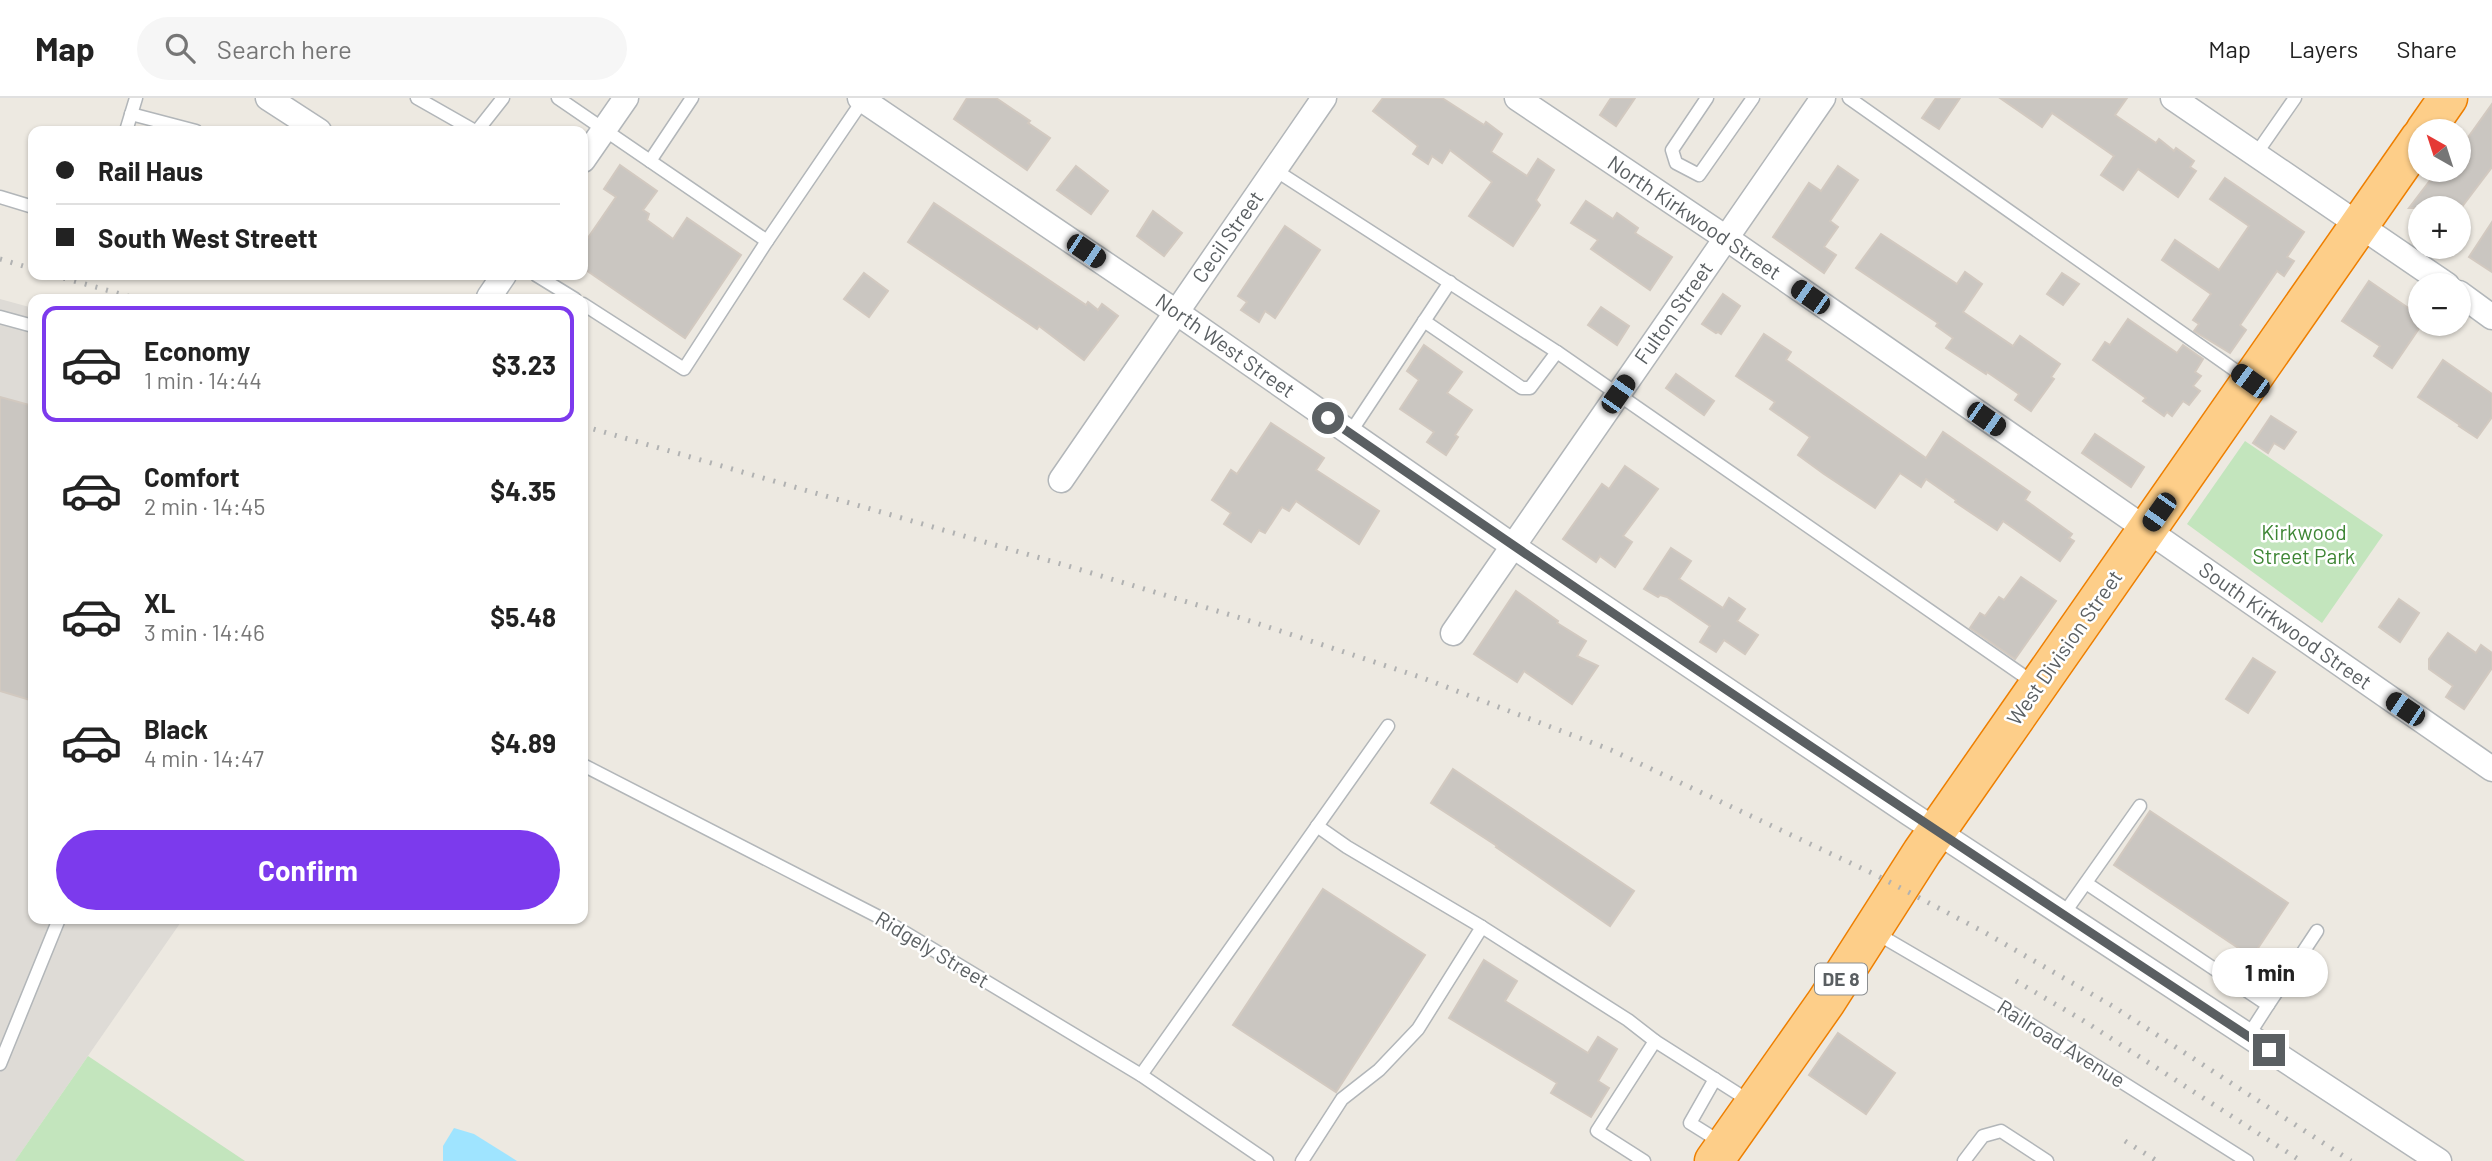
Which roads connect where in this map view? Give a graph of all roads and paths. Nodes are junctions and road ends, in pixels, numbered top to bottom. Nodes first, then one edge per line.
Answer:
1 (136, 98) edge
2 (268, 98) edge
3 (417, 98) edge
4 (503, 98) edge
5 (558, 98) edge
6 (626, 98) edge
7 (692, 98) edge
8 (1324, 98) edge
9 (1517, 98) edge
10 (1707, 98) edge
11 (1753, 98) edge
12 (1822, 98) edge
13 (1849, 98) edge
14 (2173, 98) edge
15 (2295, 98) edge
16 (2448, 98) edge
17 (861, 99) edge
18 (131, 114) junction
19 (2433, 119) edge
20 (127, 126) edge
21 (177, 126) edge
22 (311, 126) edge
23 (467, 126) edge
24 (480, 126) edge
25 (604, 130) junction
26 (588, 153) edge
27 (2256, 154) junction
28 (2408, 156) edge
29 (650, 161) junction
30 (1275, 170) junction
31 (0, 197) edge
32 (28, 205) edge
33 (2361, 225) junction
34 (1726, 238) junction
35 (767, 240) junction
36 (2430, 273) edge
37 (544, 280) edge
38 (1450, 282) junction
39 (567, 294) edge
40 (2471, 302) edge
41 (588, 307) edge
42 (1176, 312) junction
43 (0, 317) edge
44 (2492, 317) edge
45 (1424, 321) junction
46 (28, 325) edge
47 (1556, 352) junction
48 (2250, 381) junction
49 (1618, 394) junction
50 (1350, 433) junction
51 (1061, 480) dead end
52 (2146, 530) junction
53 (1513, 546) junction
54 (1453, 633) dead end
55 (2038, 686) junction
56 (1388, 726) dead end
57 (588, 768) edge
58 (2492, 769) edge
59 (2140, 806) dead end
60 (1317, 826) junction
61 (1937, 832) junction
62 (2086, 883) junction
63 (2063, 915) junction
64 (57, 924) edge
65 (1482, 927) junction
66 (1872, 931) junction
67 (2317, 931) dead end
68 (2268, 1005) junction
69 (2248, 1036) junction
70 (1655, 1041) junction
71 (0, 1064) edge
72 (1141, 1075) junction
73 (1715, 1079) junction
74 (1755, 1104) junction
75 (1720, 1153) edge
76 (1267, 1161) edge
77 (1302, 1161) edge
78 (1644, 1161) edge
79 (1964, 1161) edge
80 (2047, 1161) edge
81 (2247, 1161) edge
82 (2439, 1161) edge

1 - 18 lane
2 - 22 street
3 - 23 lane
4 - 24 lane
5 - 25 lane
6 - 25 street
7 - 29 lane
8 - 30 street, Cecil Street
9 - 34 street, North Kirkwood Street
10 - 11 lane
12 - 34 street, Fulton Street
13 - 48 lane
14 - 27 street
15 - 27 lane
16 - 19 highway
17 - 35 lane
17 - 42 street, North West Street
18 - 20 lane
18 - 21 lane
25 - 26 street
25 - 29 lane
27 - 33 street
28 - 33 highway, West Division Street / DE 8
29 - 35 lane
30 - 38 lane
30 - 42 street, Cecil Street
31 - 32 lane
33 - 36 street
33 - 48 highway, West Division Street / DE 8
34 - 49 street, Fulton Street
34 - 52 street, North Kirkwood Street
35 - 41 lane
37 - 39 lane
38 - 45 lane
38 - 47 lane
40 - 44 street
42 - 50 street, North West Street
42 - 51 street, Cecil Street
43 - 46 lane
45 - 47 lane
45 - 50 lane
47 - 49 lane
48 - 52 highway, West Division Street / DE 8
49 - 53 street, Fulton Street
49 - 55 lane
50 - 53 street, North West Street
52 - 55 highway, West Division Street / DE 8
52 - 58 street, South Kirkwood Street
53 - 54 street, Fulton Street
53 - 61 street, North West Street
55 - 61 highway, West Division Street / DE 8
56 - 60 lane
57 - 72 lane, Ridgely Street
59 - 62 lane
60 - 65 lane
60 - 72 lane
61 - 63 street, North West Street
61 - 66 highway, West Division Street / DE 8
62 - 63 lane
62 - 68 lane
63 - 69 street, North West Street
64 - 71 lane
65 - 70 lane
65 - 77 lane
66 - 74 highway, West Division Street / DE 8
66 - 81 lane, Railroad Avenue
67 - 68 lane
68 - 69 lane
69 - 82 street, North West Street
70 - 73 lane
70 - 78 lane
72 - 76 lane, Ridgely Street
73 - 74 lane
73 - 75 lane
74 - 75 highway, West Division Street / DE 8
79 - 80 lane

